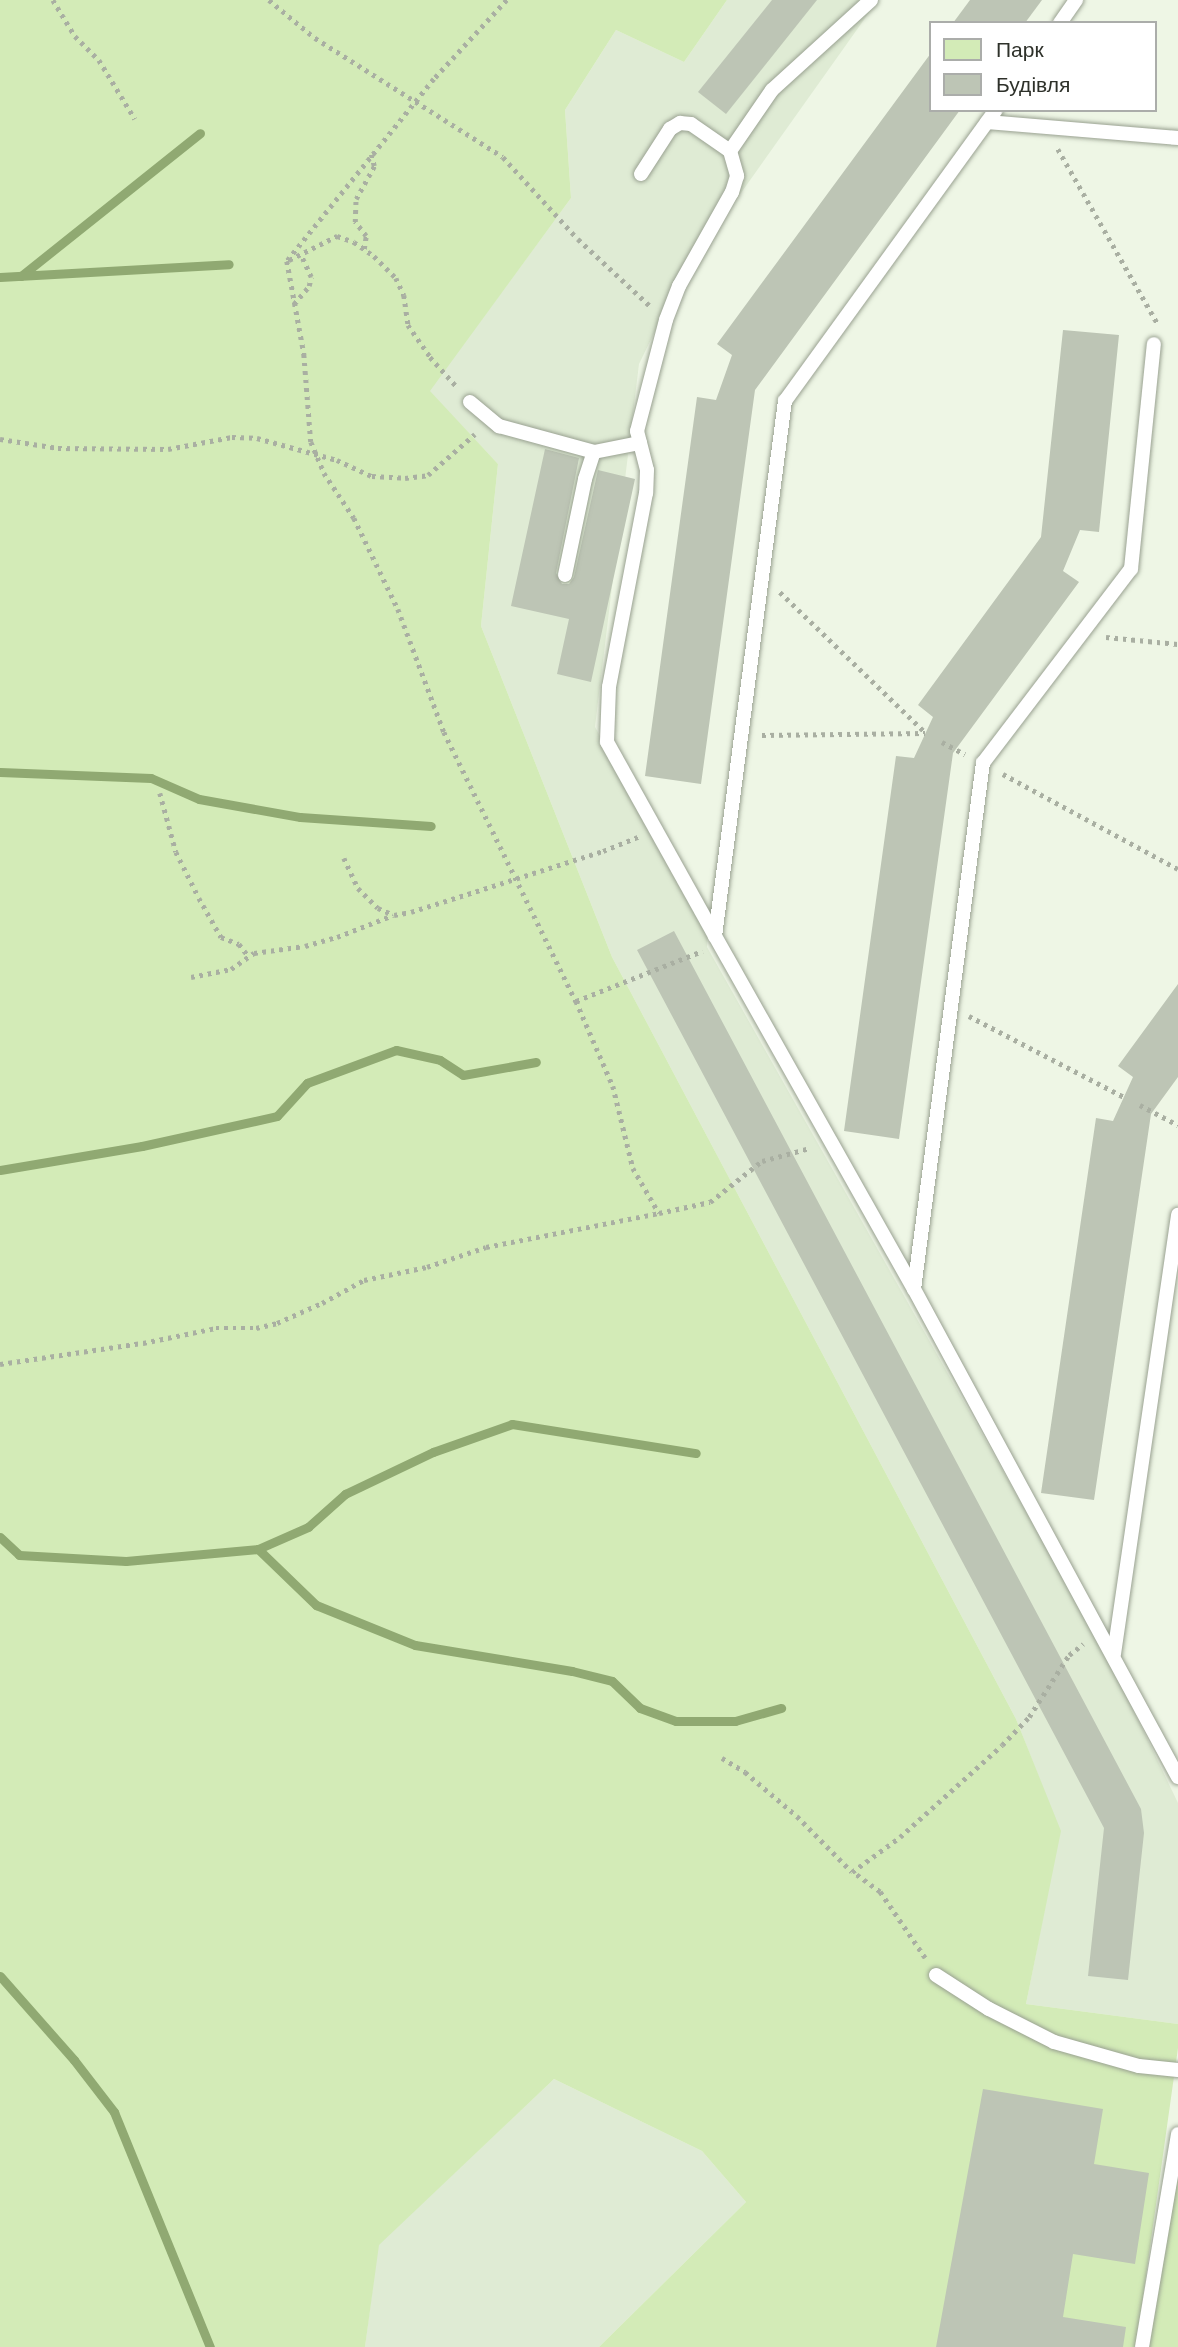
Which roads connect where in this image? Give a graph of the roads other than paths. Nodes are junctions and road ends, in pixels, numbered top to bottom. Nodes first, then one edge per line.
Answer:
1 (871, 0) edge
2 (1076, 0) edge
3 (1061, 21) edge
4 (992, 116) edge
5 (1178, 138) edge
6 (730, 151) junction
7 (641, 174) dead end
8 (1154, 344) dead end
9 (470, 402) road end
10 (640, 443) junction
11 (594, 452) junction
12 (565, 575) dead end
13 (717, 940) junction
14 (1178, 1215) edge
15 (914, 1289) junction
16 (1114, 1654) junction
17 (1178, 1777) edge
18 (936, 1975) road end
19 (1178, 2070) edge
20 (1178, 2134) edge
21 (1142, 2347) edge

1 - 6 lane
2 - 3 lane
4 - 5 lane
4 - 13 lane
6 - 7 lane
6 - 10 lane
8 - 15 lane
9 - 11 lane
10 - 11 lane
10 - 13 lane
11 - 12 lane
13 - 15 lane
14 - 16 lane
15 - 16 lane
16 - 17 lane
18 - 19 lane
20 - 21 lane

